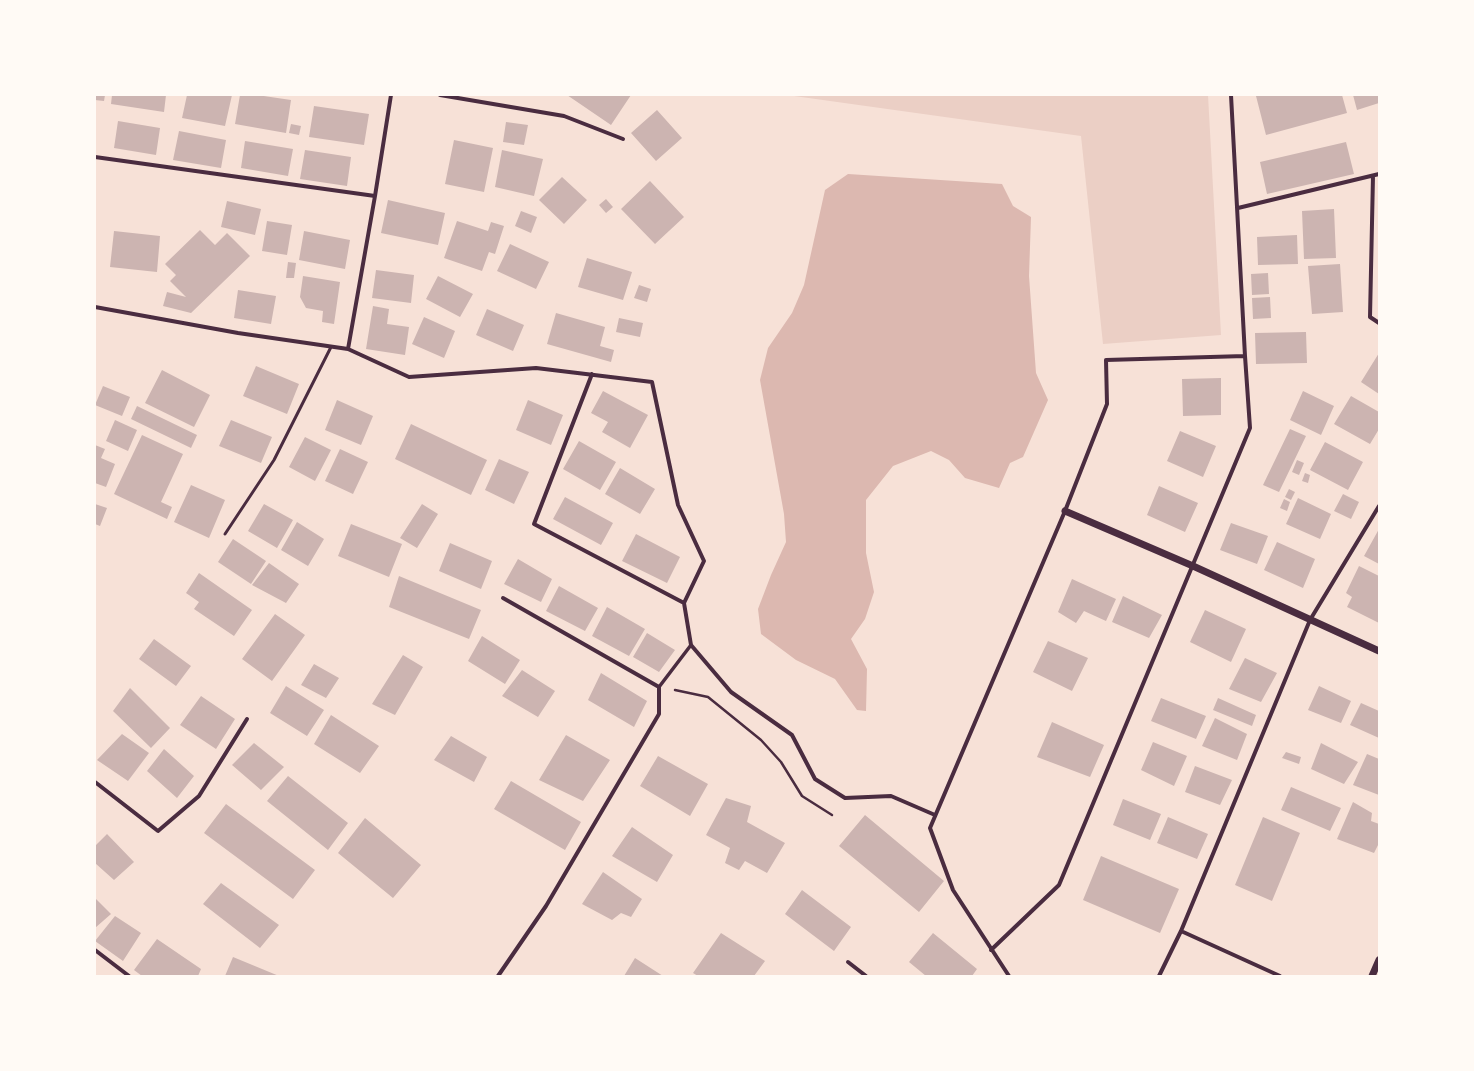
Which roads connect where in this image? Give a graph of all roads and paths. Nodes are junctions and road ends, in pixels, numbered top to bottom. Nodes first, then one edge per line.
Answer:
1 (391, 95) edge
2 (440, 95) edge
3 (1231, 95) edge
4 (623, 139) dead end
5 (95, 157) edge
6 (1379, 174) edge
7 (1373, 176) junction
8 (375, 196) junction
9 (1238, 208) junction
10 (95, 307) edge
11 (1379, 323) edge
12 (331, 347) junction
13 (348, 349) junction
14 (1245, 356) junction
15 (592, 374) junction
16 (1379, 506) edge
17 (1065, 511) junction
18 (225, 534) dead end
19 (1193, 566) junction
20 (503, 598) dead end
21 (684, 603) junction
22 (1310, 620) junction
23 (691, 645) junction
24 (1379, 651) edge
25 (659, 687) junction
26 (247, 719) dead end
27 (95, 782) edge
28 (832, 815) dead end
29 (935, 815) junction
30 (1181, 931) junction
31 (95, 950) edge
32 (991, 950) junction
33 (1379, 960) edge
34 (848, 962) dead end
35 (129, 976) edge
36 (498, 976) edge
37 (866, 976) edge
38 (1009, 976) edge
39 (1160, 976) edge
40 (1280, 976) edge
41 (1372, 976) edge

1 - 8 street
2 - 4 street
3 - 9 street
5 - 8 street
6 - 7 street
7 - 9 street
7 - 11 street
8 - 13 street
9 - 14 street
10 - 12 street
12 - 13 street
12 - 18 lane
13 - 15 street
14 - 17 street
14 - 19 street
15 - 21 street
15 - 21 street
16 - 22 street
17 - 19 street
17 - 29 street
19 - 22 street
19 - 32 street
20 - 25 street
21 - 23 street
22 - 24 street
22 - 30 street
23 - 25 street
23 - 29 street
25 - 28 path
25 - 36 street
26 - 27 street
29 - 32 street
30 - 39 street
30 - 40 street
31 - 35 street
32 - 38 street
33 - 41 street
34 - 37 street

